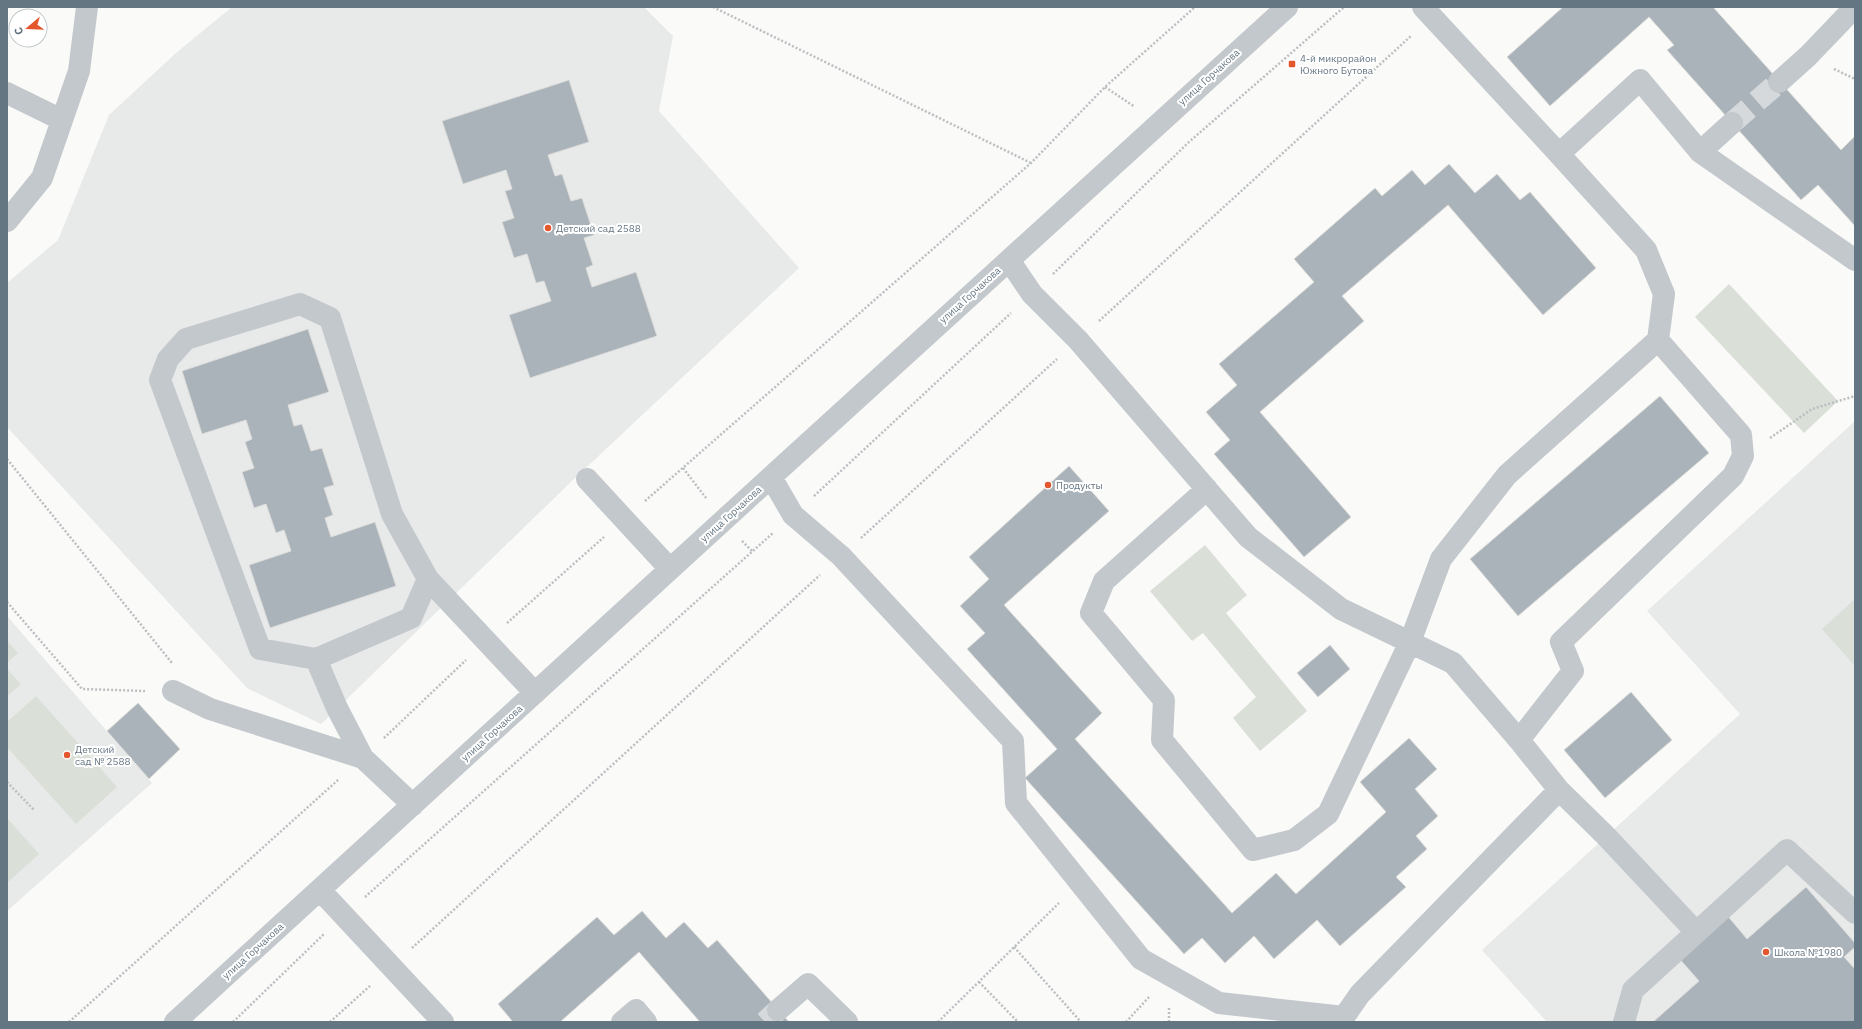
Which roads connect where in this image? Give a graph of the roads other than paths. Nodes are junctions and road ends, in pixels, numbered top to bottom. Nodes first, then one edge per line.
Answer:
1 (87, 7) edge
2 (1287, 7) edge
3 (1854, 7) edge
4 (1428, 12) edge
5 (1779, 82) tunnel mouth
6 (7, 93) edge
7 (62, 120) junction
8 (1732, 123) tunnel mouth
9 (1700, 152) junction
10 (1559, 154) junction
11 (7, 221) edge
12 (1009, 260) junction
13 (1855, 260) edge
14 (1658, 340) junction
15 (771, 477) junction
16 (587, 479) dead end
17 (1207, 489) junction
18 (670, 569) junction
19 (428, 579) junction
20 (1410, 642) junction
21 (316, 659) junction
22 (172, 691) road end
23 (535, 693) junction
24 (1520, 740) junction
25 (363, 758) junction
26 (1560, 790) junction
27 (413, 805) junction
28 (320, 890) junction
29 (1855, 913) edge
30 (1696, 932) junction
31 (778, 1010) tunnel mouth
32 (175, 1022) edge
33 (443, 1022) edge
34 (622, 1022) edge
35 (646, 1022) edge
36 (847, 1022) edge
37 (1624, 1022) edge

1 - 7 street
2 - 12 street, улица Горчакова
3 - 5 street
4 - 10 street
6 - 7 street
7 - 11 street
8 - 9 street
9 - 10 street
9 - 13 street
10 - 14 street
12 - 15 street, улица Горчакова
12 - 17 street
14 - 20 street
14 - 24 street
15 - 18 street, улица Горчакова
15 - 26 street
16 - 18 street
17 - 20 street
17 - 20 street
18 - 23 street, улица Горчакова
19 - 21 street
19 - 21 street
19 - 23 street
20 - 24 street
21 - 25 street
22 - 25 street
23 - 27 street, улица Горчакова
24 - 26 street
25 - 27 street
26 - 30 street
27 - 28 street, улица Горчакова
28 - 32 street, улица Горчакова
28 - 33 street
29 - 30 street
30 - 37 street
31 - 36 street
34 - 35 street

